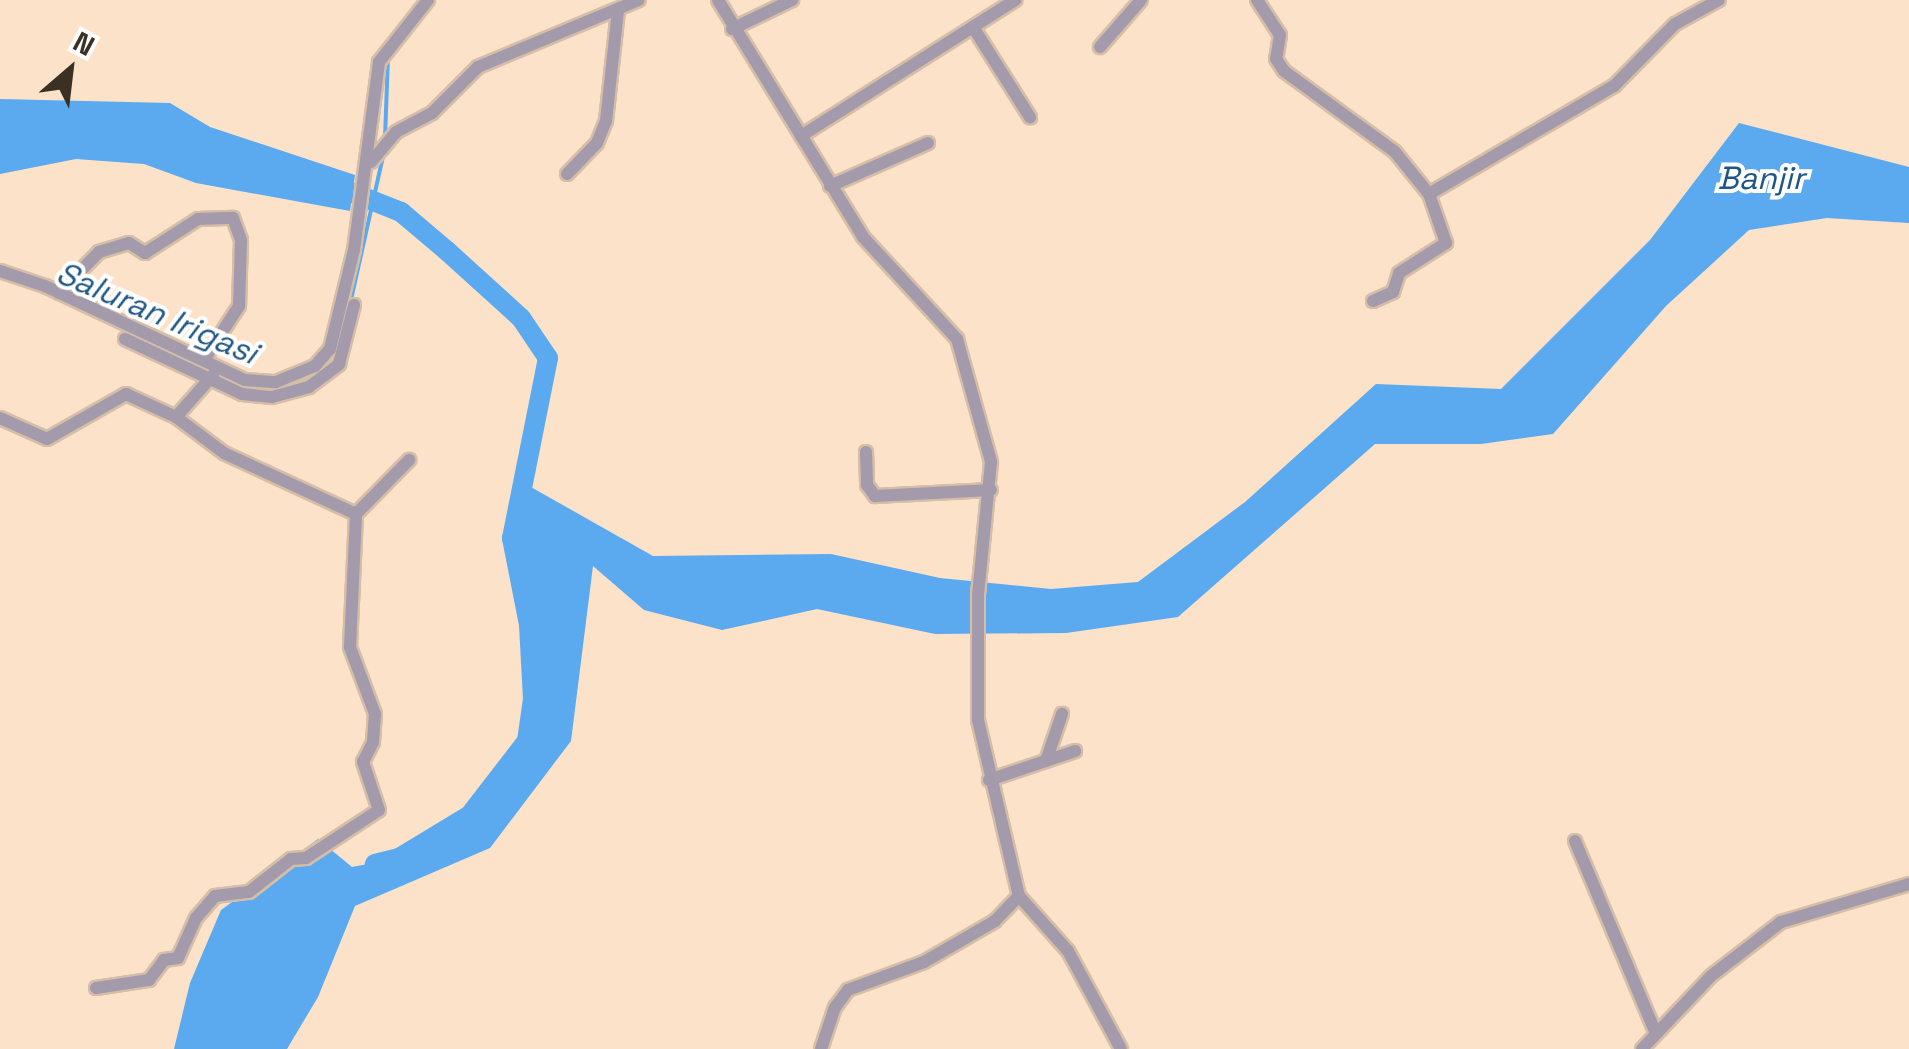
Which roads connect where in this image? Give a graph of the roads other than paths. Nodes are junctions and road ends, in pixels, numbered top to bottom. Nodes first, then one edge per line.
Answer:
1 (428, 0) edge
2 (639, 0) edge
3 (718, 0) edge
4 (792, 0) edge
5 (1015, 0) edge
6 (1140, 0) edge
7 (1257, 0) edge
8 (1719, 0) edge
9 (618, 10) junction
10 (973, 28) junction
11 (732, 29) junction
12 (1100, 47) dead end
13 (1030, 117) dead end
14 (801, 136) junction
15 (928, 144) dead end
16 (370, 165) junction
17 (567, 174) dead end
18 (830, 186) junction
19 (1429, 194) junction
20 (0, 272) edge
21 (59, 293) junction
22 (1374, 301) dead end
23 (354, 305) dead end
24 (343, 328) junction
25 (125, 339) dead end
26 (204, 360) junction
27 (214, 373) junction
28 (176, 417) junction
29 (0, 418) edge
30 (866, 452) dead end
31 (409, 460) dead end
32 (990, 490) junction
33 (356, 514) junction
34 (1062, 714) dead end
35 (1076, 751) dead end
36 (1046, 761) junction
37 (990, 780) junction
38 (1575, 841) dead end
39 (1909, 884) edge
40 (1019, 896) junction
41 (96, 988) dead end
42 (1656, 1034) junction
43 (820, 1049) edge
44 (1121, 1049) edge
45 (1642, 1049) edge

1 - 16 street
2 - 9 street
3 - 11 street
4 - 11 street
5 - 10 street
6 - 12 street
7 - 19 street
8 - 19 street
9 - 16 street
9 - 17 street
10 - 13 street
10 - 14 street
11 - 14 street
14 - 18 street
15 - 18 street
16 - 24 street
18 - 32 street
19 - 22 street
20 - 21 street
21 - 26 street
21 - 26 street
23 - 24 street
24 - 27 street
25 - 27 street
26 - 27 street
27 - 28 street
28 - 29 street
28 - 33 street
30 - 32 street
31 - 33 street
32 - 37 street
33 - 41 street
34 - 36 street
35 - 36 street
36 - 37 street
37 - 40 street
38 - 42 street
39 - 42 street
40 - 43 street
40 - 44 street
42 - 45 street

